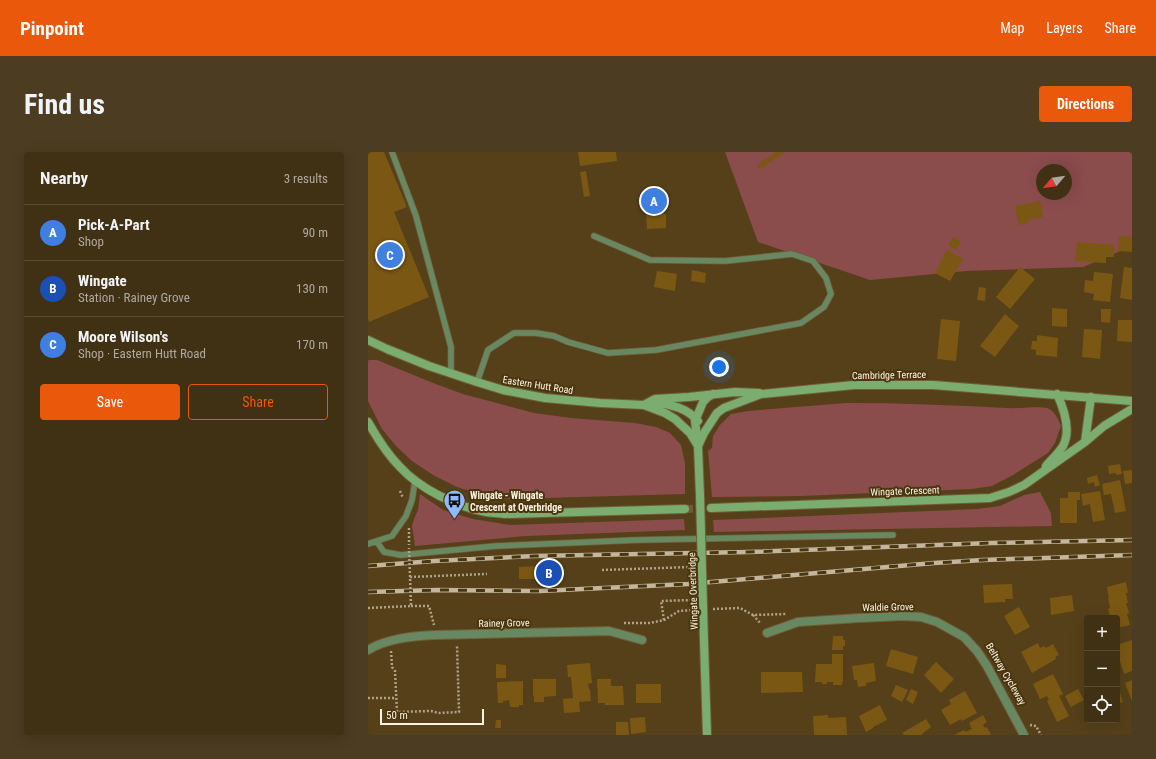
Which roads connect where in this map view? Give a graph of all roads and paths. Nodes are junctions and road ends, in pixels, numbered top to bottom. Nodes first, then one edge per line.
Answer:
1 (392, 152) edge
2 (594, 236) dead end
3 (370, 344) edge
4 (451, 373) junction
5 (476, 382) junction
6 (713, 394) junction
7 (761, 394) junction
8 (1057, 394) junction
9 (1092, 397) junction
10 (1132, 401) edge
11 (647, 403) junction
12 (1132, 409) edge
13 (696, 419) junction
14 (368, 422) edge
15 (704, 432) junction
16 (1084, 442) junction
17 (698, 446) junction
18 (1036, 477) junction
19 (415, 481) junction
20 (711, 508) tunnel mouth
21 (685, 509) tunnel mouth
22 (409, 527) dead end
23 (893, 535) dead end
24 (377, 542) junction
25 (368, 544) edge
26 (691, 567) dead end
27 (602, 570) dead end
28 (487, 574) dead end
29 (410, 576) junction
30 (693, 600) dead end
31 (411, 606) junction
32 (368, 608) edge
33 (740, 608) dead end
34 (787, 614) dead end
35 (664, 620) dead end
36 (767, 633) dead end
37 (436, 635) junction
38 (456, 635) junction
39 (642, 640) dead end
40 (391, 641) junction
41 (368, 650) edge
42 (368, 698) edge
43 (396, 698) junction
44 (1026, 724) dead end
45 (707, 735) edge
46 (1024, 735) edge
47 (1041, 735) edge

1 - 4 lane
2 - 5 lane
3 - 4 street, Eastern Hutt Road
4 - 5 street, Eastern Hutt Road
5 - 11 street, Eastern Hutt Road
6 - 7 street
6 - 11 street
6 - 13 street
7 - 8 street, Cambridge Terrace
7 - 15 street, Cambridge Terrace
8 - 9 street, Cambridge Terrace
8 - 18 street
9 - 10 street, Cambridge Terrace
9 - 16 street
11 - 13 street, Eastern Hutt Road
11 - 17 street, Eastern Hutt Road
12 - 16 street, Wingate Crescent
13 - 15 street, Eastern Hutt Road
13 - 17 street
14 - 19 street
15 - 17 street, Cambridge Terrace
16 - 18 street, Wingate Crescent
17 - 45 street, Wingate Overbridge, bridge
18 - 20 street, Wingate Crescent
19 - 21 street
19 - 24 lane
22 - 29 path, bridge
23 - 24 lane
24 - 25 lane
26 - 27 path
28 - 29 path
29 - 31 path, bridge
30 - 35 path
31 - 32 path, bridge
31 - 37 path
33 - 34 path
36 - 46 street, Waldie Grove
37 - 38 street, Rainey Grove
37 - 40 street, Rainey Grove
38 - 39 street, Rainey Grove
38 - 43 path
40 - 41 street, Rainey Grove
40 - 43 path
42 - 43 path
44 - 47 path

